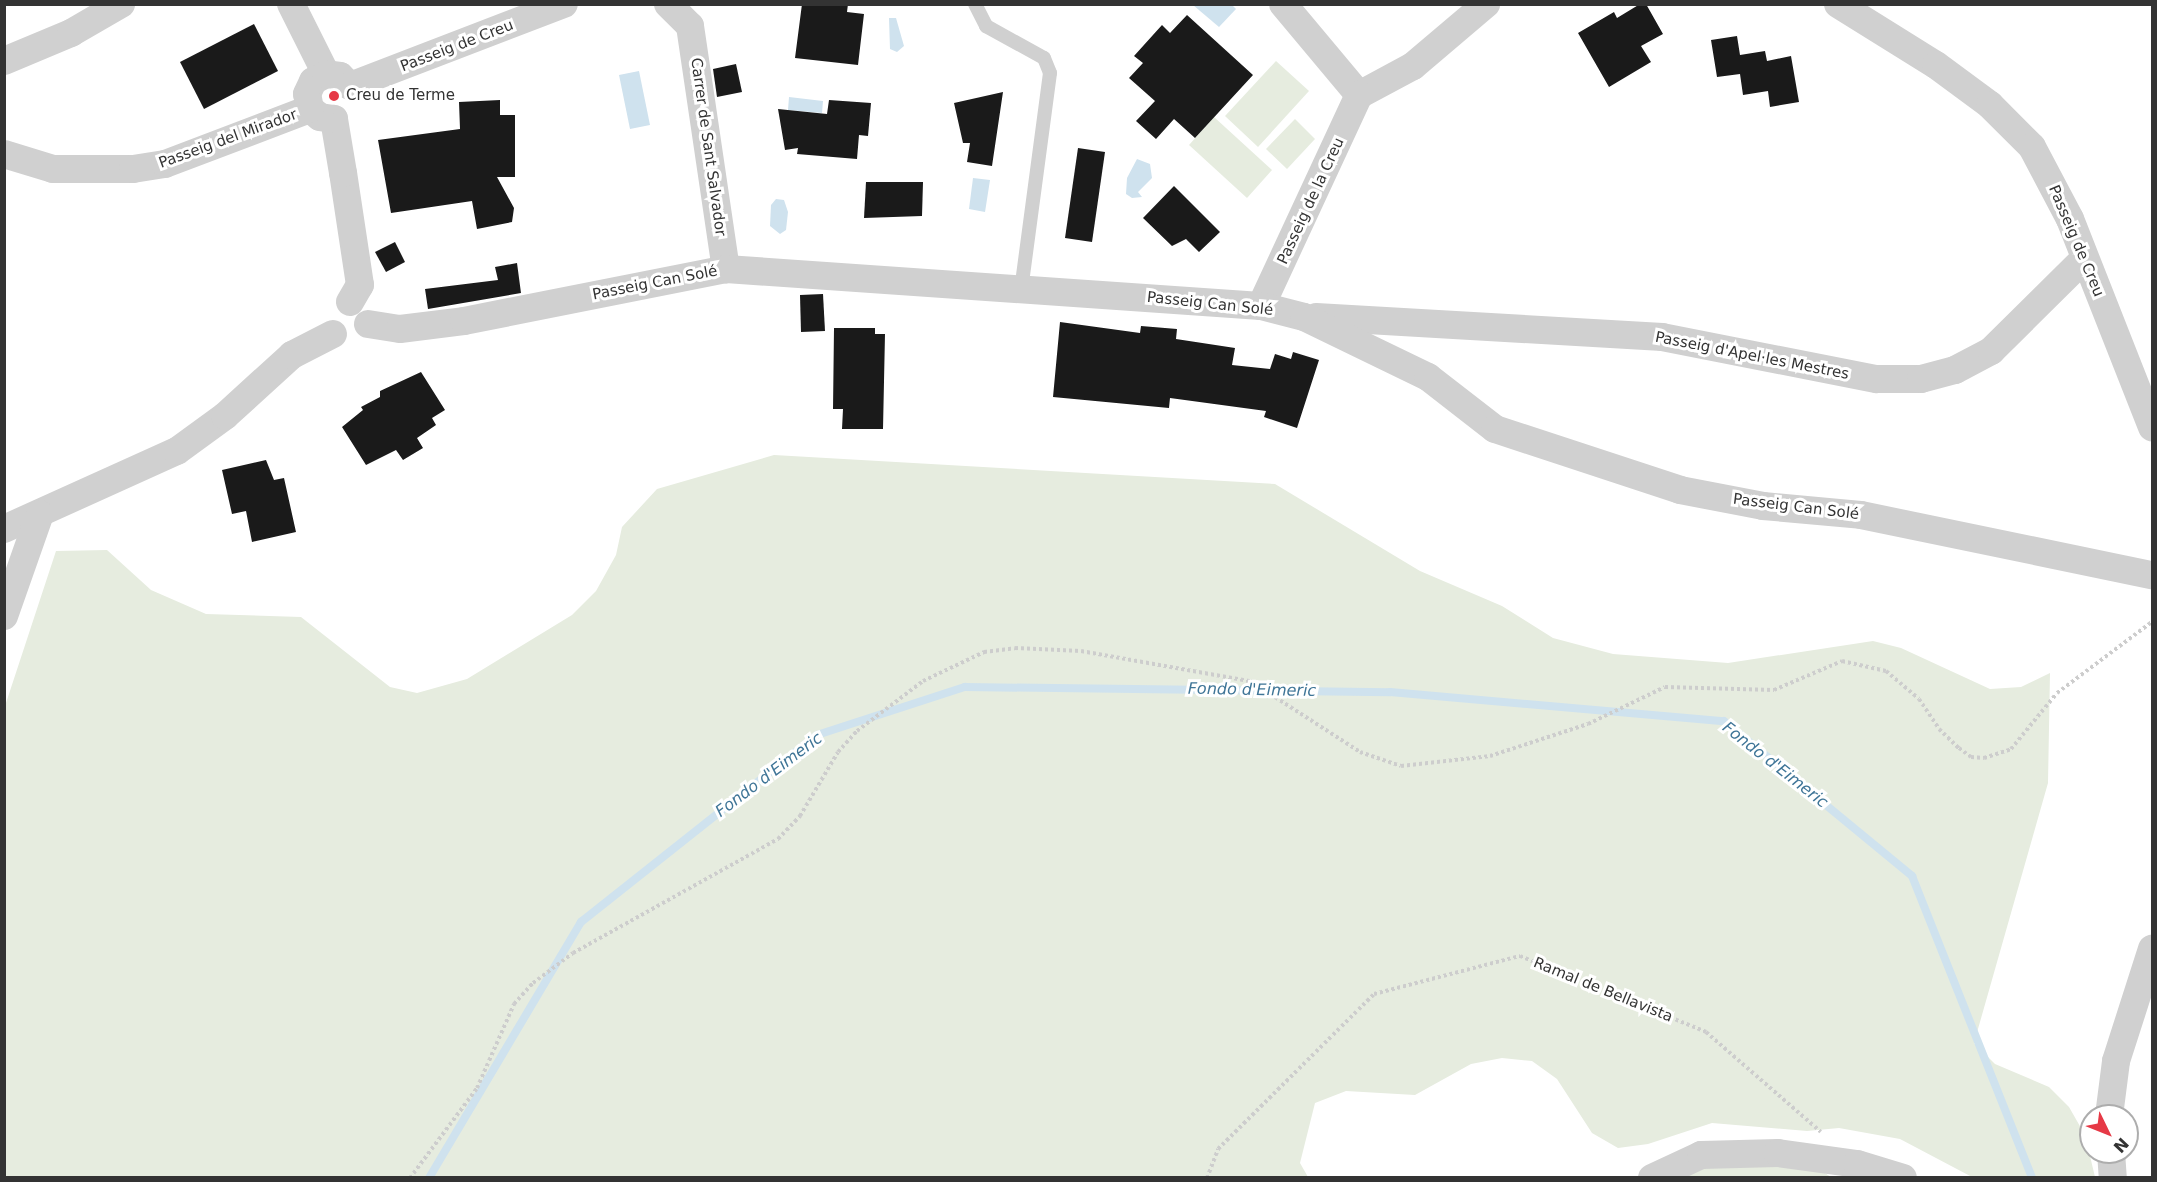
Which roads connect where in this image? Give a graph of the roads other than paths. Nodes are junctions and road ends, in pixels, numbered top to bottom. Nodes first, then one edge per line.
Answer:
1 (120, 4) edge
2 (291, 4) edge
3 (564, 4) edge
4 (668, 4) edge
5 (975, 4) edge
6 (1283, 4) edge
7 (1486, 4) edge
8 (1838, 4) edge
9 (693, 15) edge
10 (4, 62) edge
11 (338, 80) junction
12 (1359, 95) junction
13 (322, 114) junction
14 (4, 154) edge
15 (2084, 259) junction
16 (726, 268) junction
17 (1021, 289) junction
18 (350, 302) junction
19 (1261, 306) junction
20 (1304, 317) junction
21 (368, 324) junction
22 (333, 334) junction
23 (2152, 427) edge
24 (40, 514) junction
25 (4, 529) edge
26 (2152, 575) edge
27 (4, 616) edge
28 (2152, 949) edge
29 (2111, 1104) edge
30 (1652, 1178) edge
31 (1903, 1178) edge

1 - 10 street
2 - 11 street
3 - 11 street, Passeig de Creu
4 - 9 street, Carrer de Sant Salvador
5 - 17 lane
6 - 12 street
7 - 12 street
8 - 15 street, Passeig de Creu
9 - 16 street, Carrer de Sant Salvador
11 - 13 street
12 - 19 street, Passeig de la Creu
13 - 14 street, Passeig del Mirador
13 - 18 street
15 - 20 street, Passeig d'Apel·les Mestres
15 - 23 street, Passeig de Creu
16 - 17 street, Passeig Can Solé
16 - 21 street, Passeig Can Solé
17 - 19 street, Passeig Can Solé
18 - 21 street
18 - 22 street
19 - 20 street, Passeig Can Solé
20 - 26 street, Passeig Can Solé
21 - 22 street
22 - 24 street
24 - 25 street
24 - 27 street
28 - 29 street
30 - 31 street

